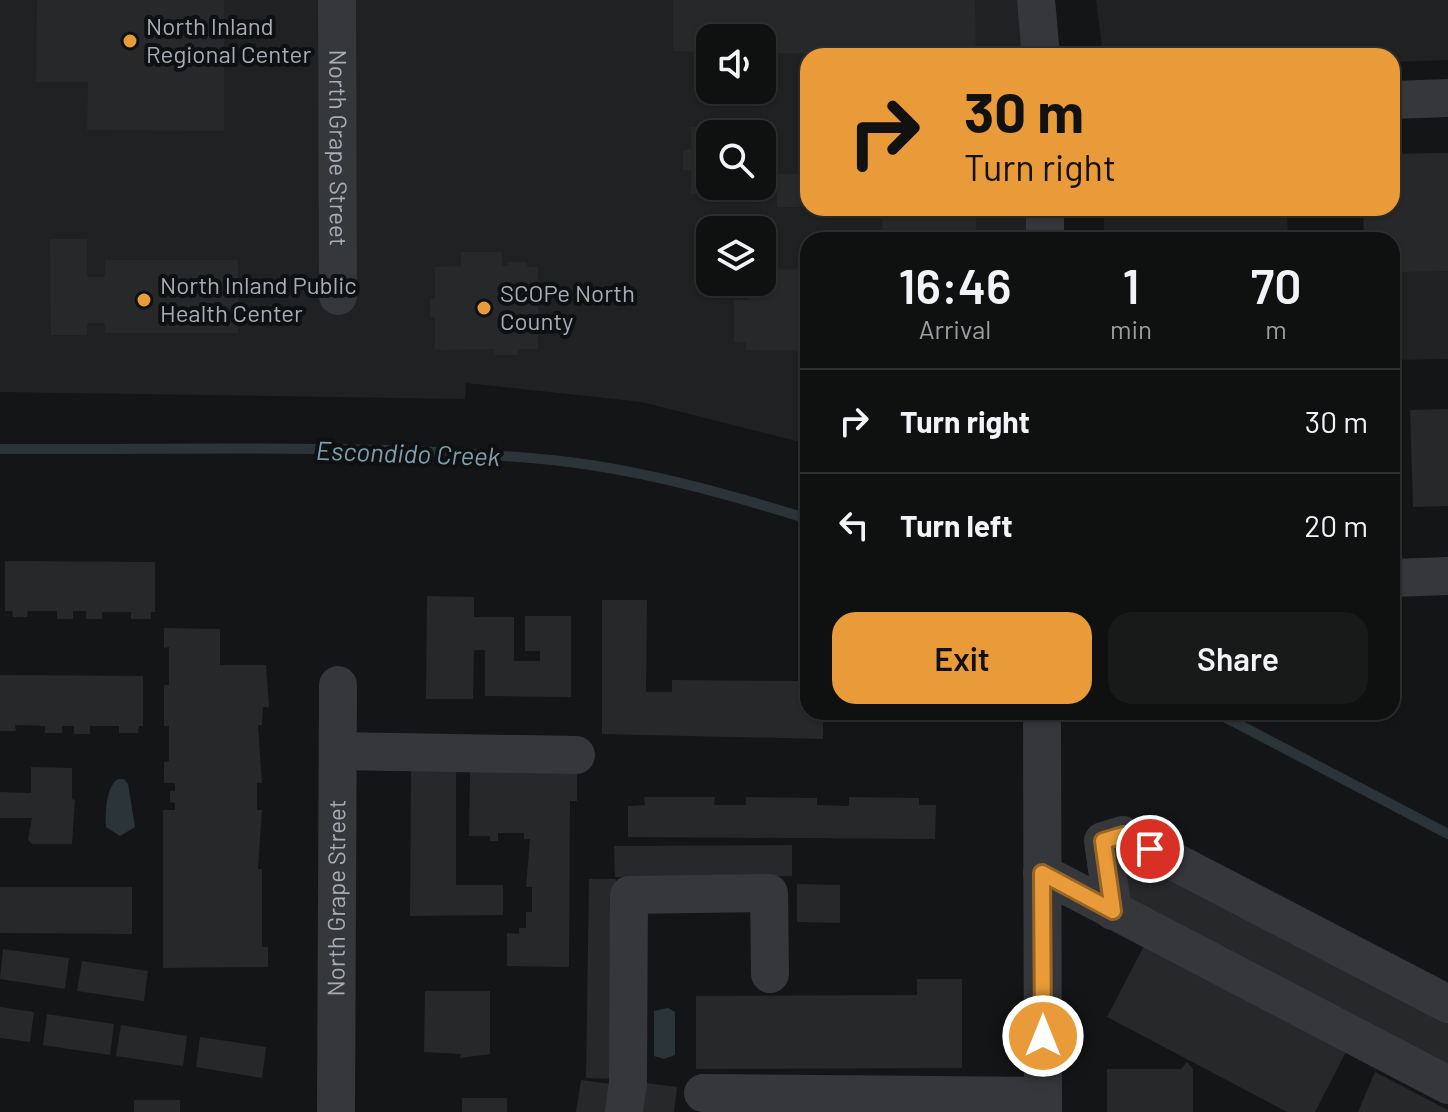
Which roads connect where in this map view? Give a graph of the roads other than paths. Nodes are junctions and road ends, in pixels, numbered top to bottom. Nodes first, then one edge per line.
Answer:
1 (337, 0) edge
2 (1036, 0) edge
3 (1040, 48) edge
4 (1448, 98) edge
5 (1400, 100) edge
6 (338, 296) dead end
7 (1448, 576) edge
8 (1400, 578) edge
9 (338, 685) dead end
10 (1042, 720) edge
11 (338, 751) junction
12 (576, 755) dead end
13 (1042, 873) junction
14 (1113, 911) junction
15 (770, 974) dead end
16 (1448, 1004) edge
17 (1448, 1085) edge
18 (703, 1093) dead end
19 (1043, 1104) edge
20 (336, 1112) edge
21 (624, 1112) edge

1 - 6 street, North Grape Street
2 - 3 street
4 - 5 street
7 - 8 street
9 - 11 street, North Grape Street
10 - 13 street
11 - 12 street
11 - 20 street, North Grape Street
13 - 14 street
13 - 19 street
14 - 16 street
14 - 17 street
15 - 21 street
18 - 19 street

